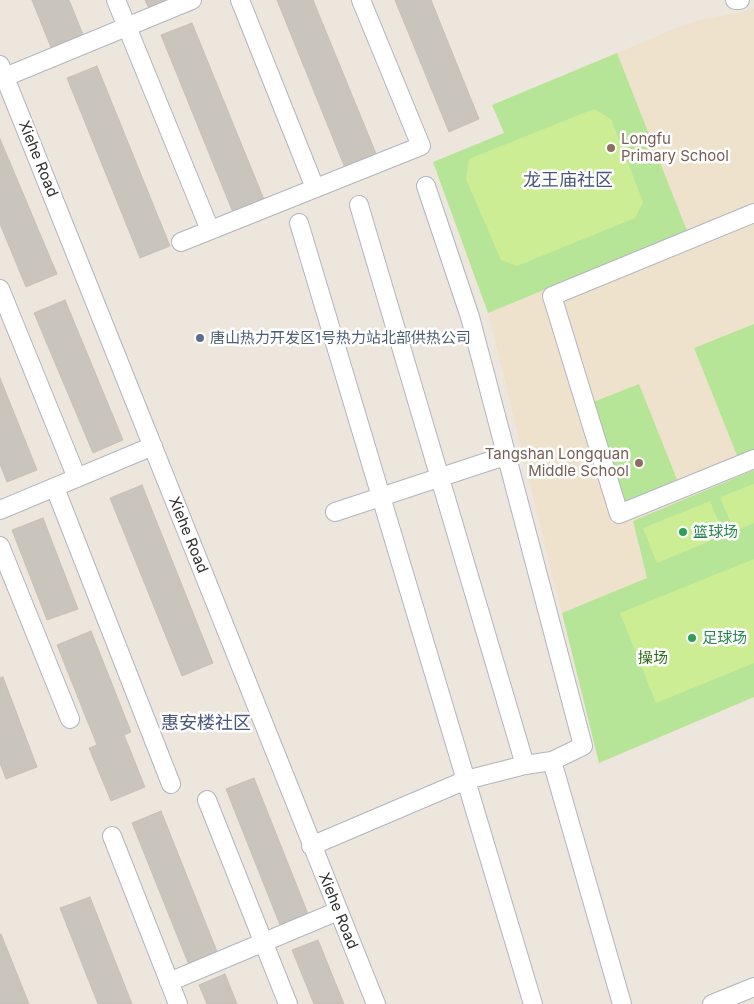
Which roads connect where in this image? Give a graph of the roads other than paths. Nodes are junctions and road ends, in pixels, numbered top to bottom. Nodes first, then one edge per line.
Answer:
1 (116, 0) edge
2 (192, 0) edge
3 (240, 0) edge
4 (361, 0) edge
5 (735, 0) edge
6 (740, 0) edge
7 (127, 27) junction
8 (2, 71) edge
9 (426, 186) dead end
10 (315, 188) junction
11 (359, 205) dead end
12 (754, 213) edge
13 (299, 223) dead end
14 (210, 230) junction
15 (181, 242) dead end
16 (2, 300) edge
17 (153, 446) junction
18 (506, 456) junction
19 (754, 459) edge
20 (77, 478) junction
21 (440, 478) junction
22 (55, 488) junction
23 (381, 496) junction
24 (0, 510) edge
25 (335, 512) dead end
26 (0, 546) edge
27 (70, 719) dead end
28 (552, 761) junction
29 (525, 765) junction
30 (466, 780) junction
31 (171, 784) dead end
32 (207, 800) dead end
33 (112, 836) dead end
34 (311, 846) junction
35 (338, 911) junction
36 (264, 942) junction
37 (169, 982) junction
38 (754, 987) edge
39 (178, 1004) edge
40 (288, 1004) edge
41 (376, 1004) edge
42 (533, 1004) edge
43 (622, 1004) edge
44 (712, 1004) edge

1 - 7 street
2 - 7 street
3 - 10 street
4 - 10 street
5 - 6 street
7 - 8 street
7 - 14 street
8 - 17 street, Xiehe Road
9 - 18 street
10 - 14 street
11 - 21 street
12 - 19 street
13 - 23 street
14 - 15 street
16 - 20 street
17 - 20 street
17 - 34 street, Xiehe Road
18 - 21 street
18 - 28 street
20 - 22 street
21 - 23 street
21 - 29 street
22 - 24 street
22 - 31 street
23 - 25 street
23 - 30 street
26 - 27 street
28 - 29 street
28 - 43 street
29 - 30 street
30 - 34 street
30 - 42 street
32 - 36 street
33 - 37 street
34 - 35 street, Xiehe Road
35 - 36 street
35 - 41 street, Xiehe Road
36 - 37 street
36 - 40 street
37 - 39 street
38 - 44 street

